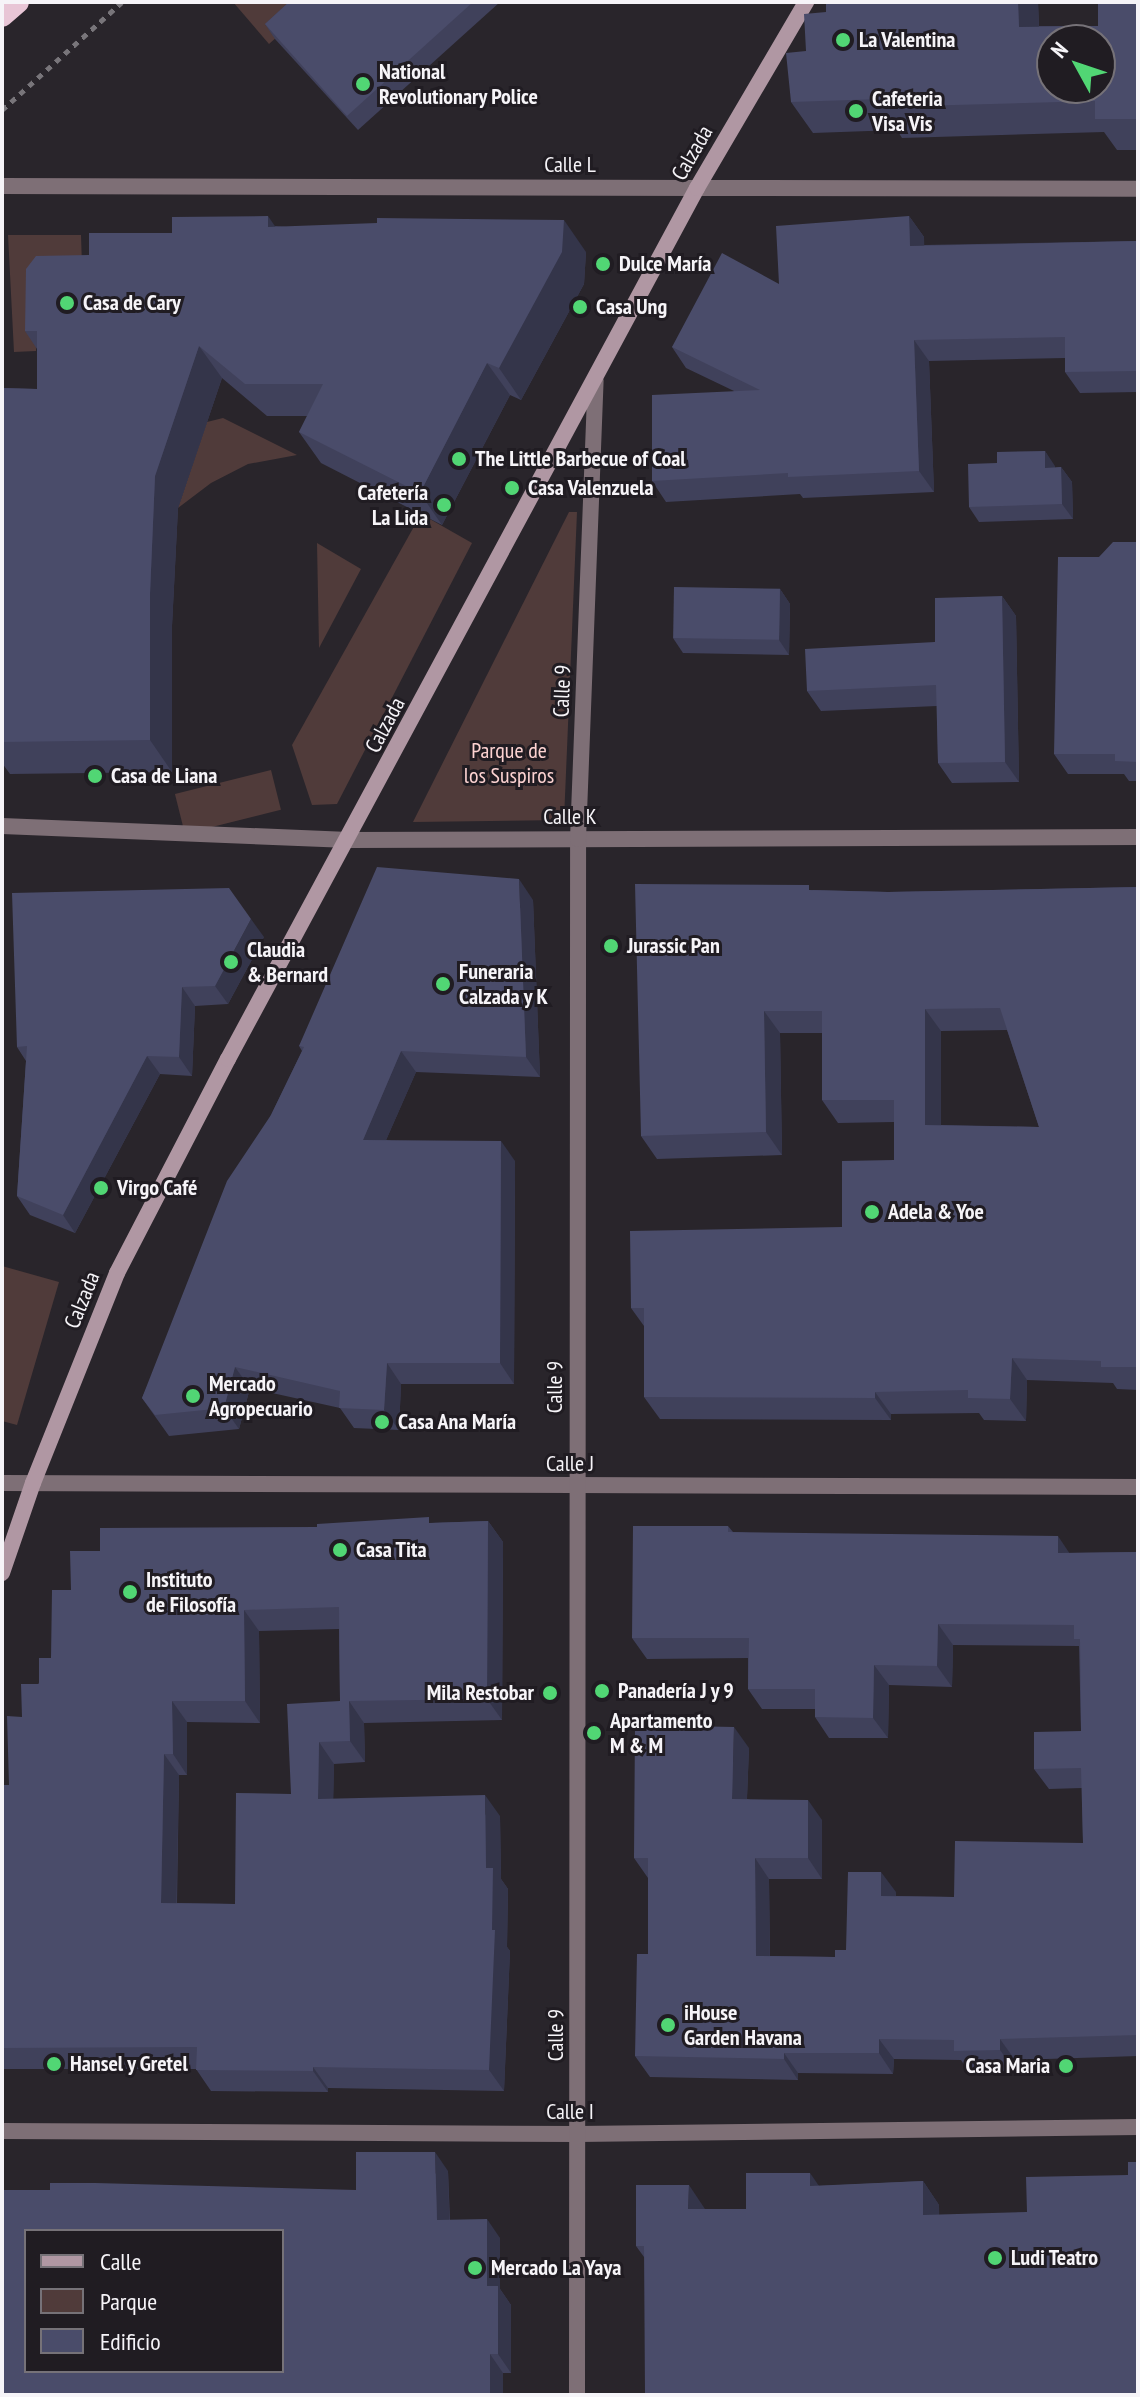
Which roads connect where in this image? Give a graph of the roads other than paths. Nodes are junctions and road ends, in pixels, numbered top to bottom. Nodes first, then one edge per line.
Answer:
1 (18, 2) edge
2 (806, 2) edge
3 (2, 16) edge
4 (2, 186) edge
5 (697, 188) junction
6 (1138, 189) edge
7 (596, 380) junction
8 (2, 826) edge
9 (1138, 837) edge
10 (578, 839) junction
11 (349, 840) junction
12 (2, 1483) edge
13 (33, 1483) junction
14 (577, 1487) junction
15 (1138, 1487) edge
16 (2, 1573) edge
17 (1138, 2127) edge
18 (2, 2131) edge
19 (578, 2134) junction
20 (577, 2395) edge

1 - 3 highway
2 - 5 main road, Calzada
4 - 5 street, Calle L
5 - 6 street, Calle L
5 - 7 main road, Calzada
7 - 10 street, Calle 9
7 - 11 main road, Calzada
8 - 11 street, Calle K
9 - 10 street, Calle K
10 - 11 street, Calle K
10 - 14 street, Calle 9
11 - 13 main road, Calzada
12 - 13 street, Calle J
13 - 14 street, Calle J
13 - 16 main road, Calzada
14 - 15 street, Calle J
14 - 19 street, Calle 9
17 - 19 street, Calle I
18 - 19 street, Calle I
19 - 20 street, Calle 9

